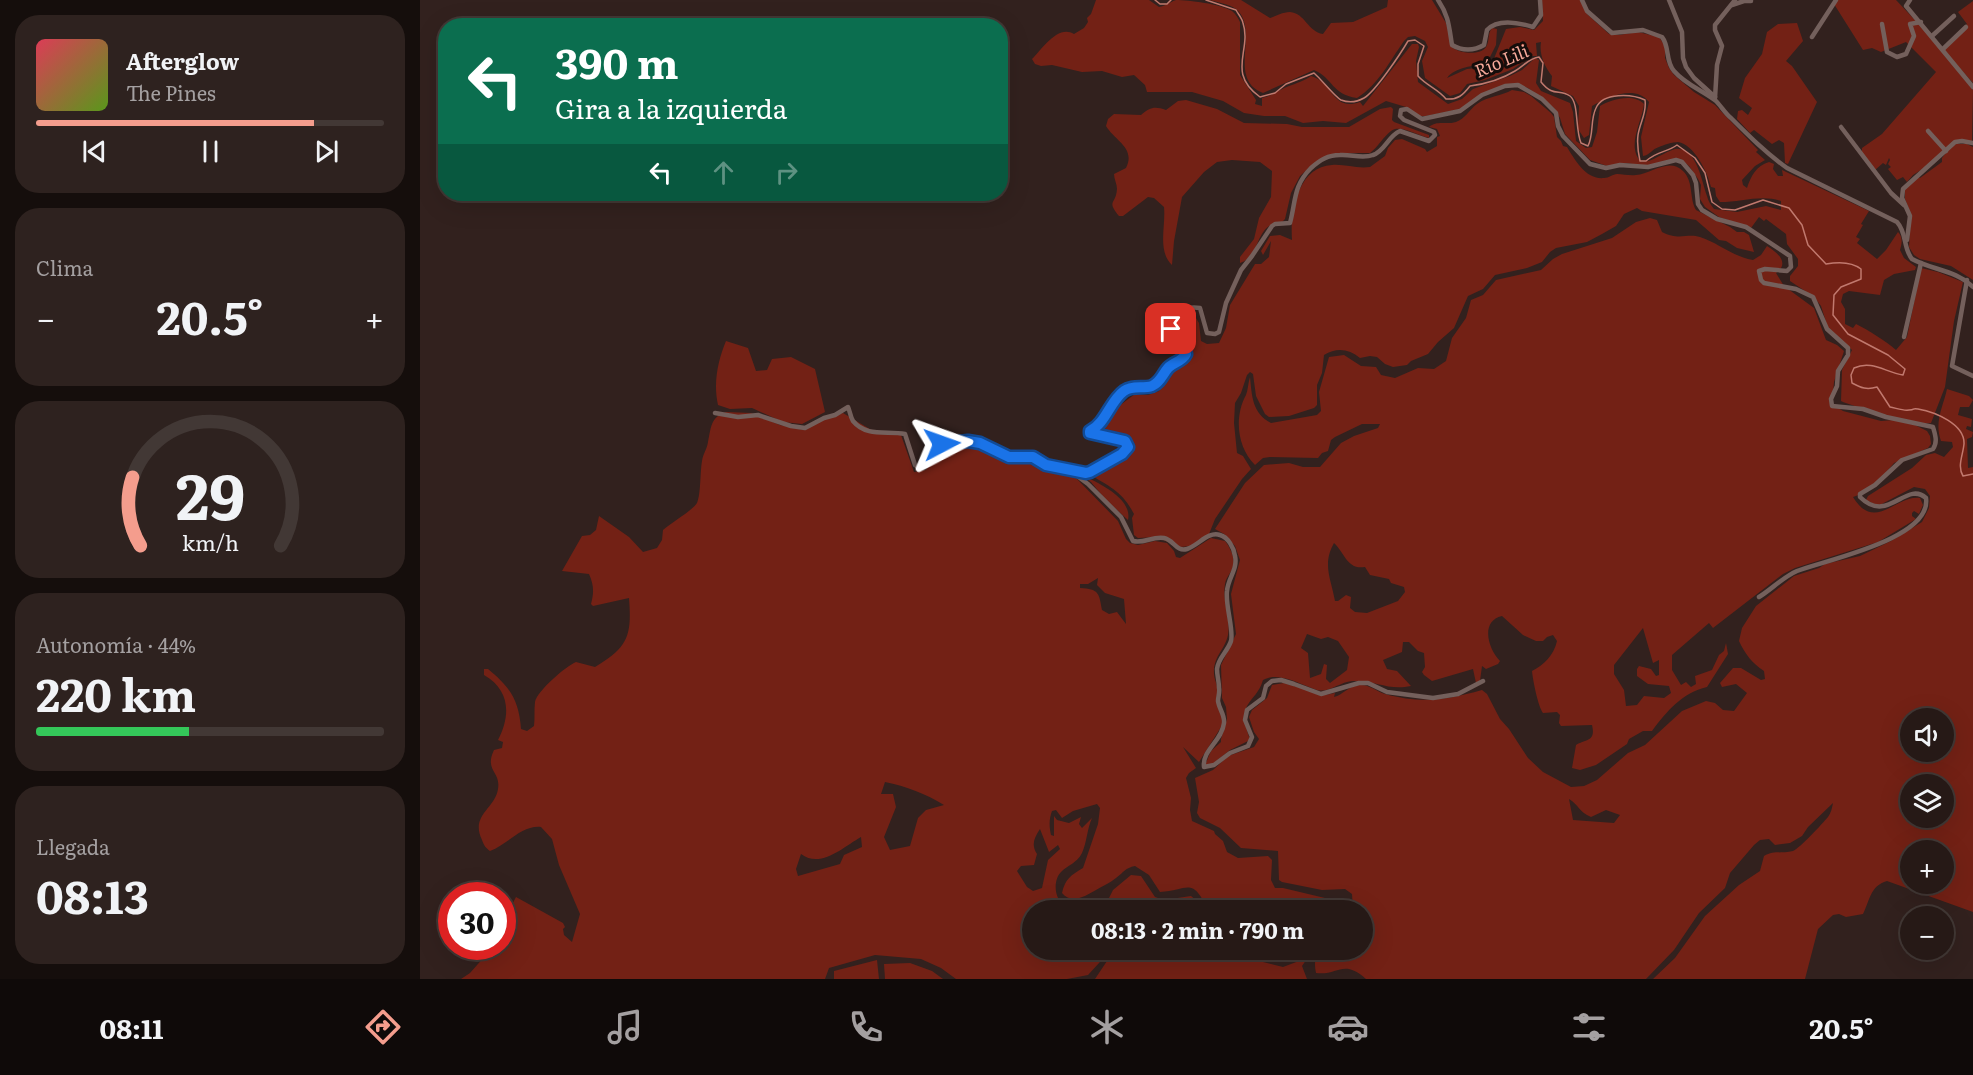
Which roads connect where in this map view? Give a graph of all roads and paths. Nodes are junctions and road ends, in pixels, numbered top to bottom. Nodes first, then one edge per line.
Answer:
1 (1438, 0) edge
2 (1540, 0) edge
3 (1582, 0) edge
4 (1669, 0) edge
5 (1735, 0) edge
6 (1836, 0) edge
7 (1911, 0) edge
8 (1751, 1) edge
9 (1732, 5) junction
10 (1954, 16) dead end
11 (1921, 22) junction
12 (1882, 24) dead end
13 (1966, 27) dead end
14 (1932, 36) junction
15 (1812, 38) dead end
16 (1943, 49) junction
17 (1973, 87) edge
18 (1715, 99) junction
19 (1841, 127) dead end
20 (1928, 131) dead end
21 (1973, 143) edge
22 (1946, 150) junction
23 (1906, 206) junction
24 (1906, 246) junction
25 (1920, 263) junction
26 (1967, 280) junction
27 (1973, 287) edge
28 (1904, 337) dead end
29 (1973, 376) edge
30 (715, 413) dead end
31 (1068, 469) junction
32 (1759, 597) dead end
33 (1483, 681) dead end

1 - 2 street
3 - 18 street
4 - 18 street
5 - 9 street
6 - 15 street
7 - 11 street
8 - 9 street
9 - 18 street
10 - 14 street
11 - 12 street
11 - 14 street
13 - 16 street
14 - 16 street
16 - 17 street
18 - 24 street
19 - 23 street
20 - 22 street
21 - 22 street
22 - 23 street
23 - 24 street
24 - 25 street
25 - 26 street
25 - 28 street
26 - 27 street
26 - 29 street
30 - 31 street
31 - 32 street
31 - 33 street

